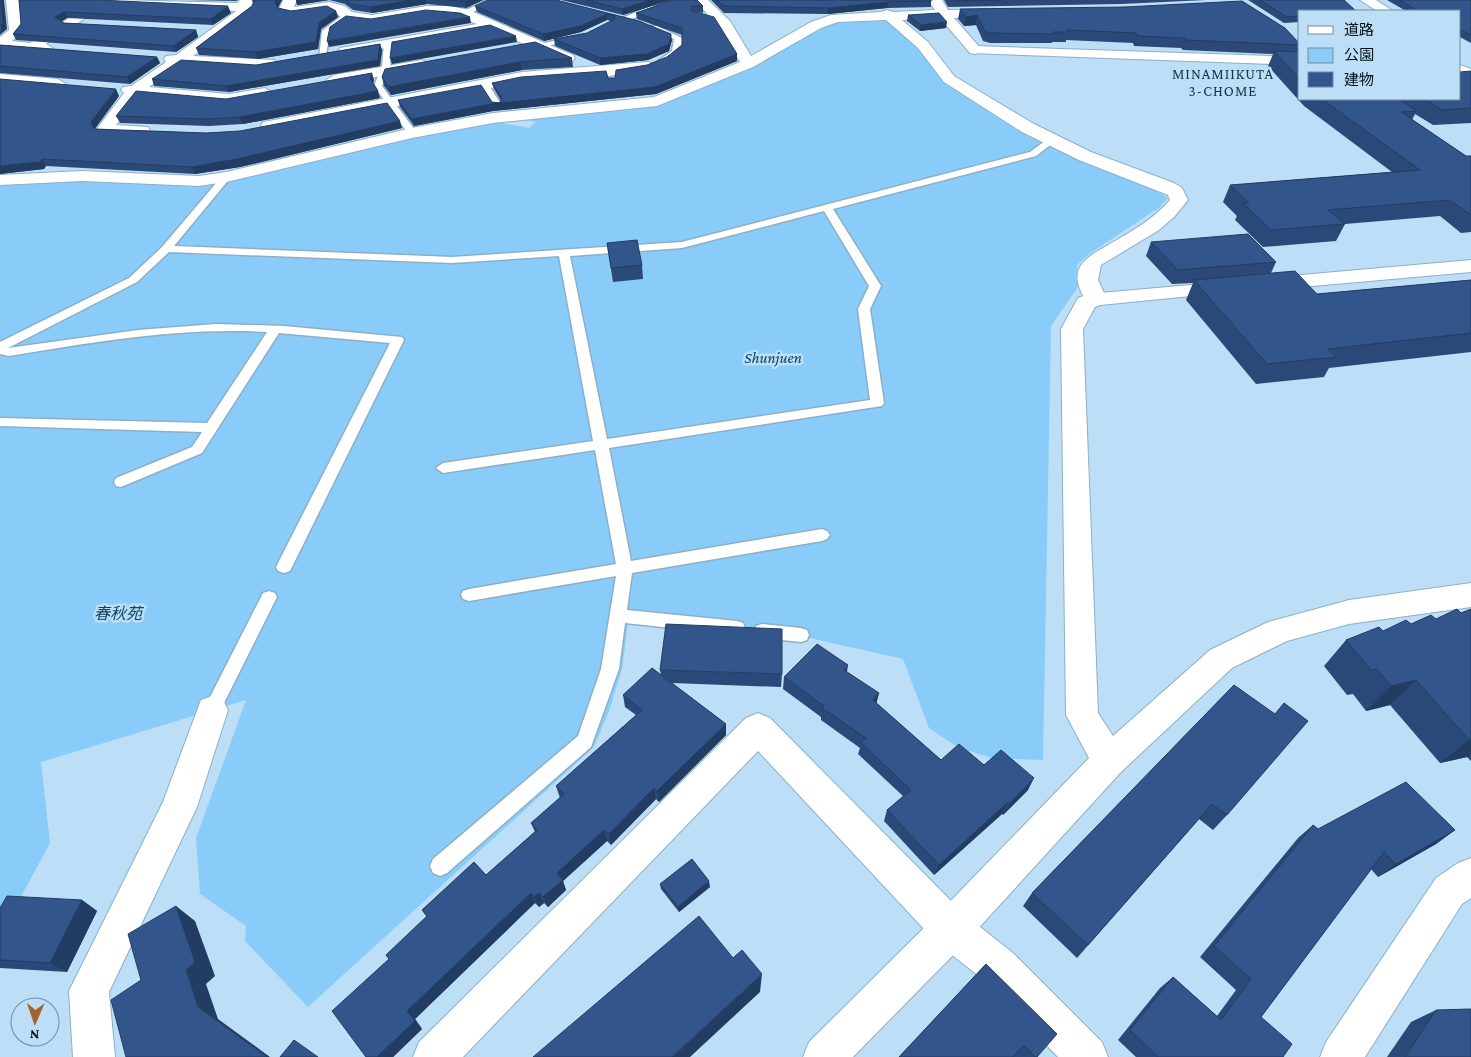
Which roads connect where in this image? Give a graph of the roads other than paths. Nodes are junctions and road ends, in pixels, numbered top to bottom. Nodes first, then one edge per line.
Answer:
1 (13, 0) edge
2 (105, 0) edge
3 (290, 0) edge
4 (493, 0) edge
5 (701, 0) edge
6 (1367, 0) edge
7 (244, 3) edge
8 (1352, 4) edge
9 (939, 6) edge
10 (657, 7) edge
11 (818, 8) edge
12 (1362, 10) edge
13 (1384, 10) edge
14 (1012, 12) edge
15 (464, 13) junction
16 (887, 14) junction
17 (348, 16) junction
18 (615, 16) edge
19 (624, 18) junction
20 (67, 24) junction
21 (816, 24) junction
22 (87, 25) edge
23 (493, 25) junction
24 (197, 30) edge
25 (217, 31) junction
26 (584, 36) edge
27 (0, 44) edge
28 (388, 44) junction
29 (538, 45) junction
30 (31, 47) junction
31 (61, 50) edge
32 (509, 50) edge
33 (316, 56) joint
34 (160, 58) dead end
35 (180, 59) junction
36 (285, 61) edge
37 (441, 61) edge
38 (1298, 61) edge
39 (748, 64) junction
40 (647, 66) joint
41 (384, 71) junction
42 (608, 74) junction
43 (0, 79) edge
44 (316, 84) edge
45 (484, 84) junction
46 (77, 86) edge
47 (115, 89) edge
48 (135, 90) junction
49 (280, 90) edge
50 (390, 101) junction
51 (498, 106) edge
52 (253, 129) edge
53 (162, 131) edge
54 (412, 133) junction
55 (1052, 140) junction
56 (226, 176) junction
57 (0, 180) edge
58 (827, 208) junction
59 (166, 249) junction
60 (564, 253) junction
61 (1471, 266) edge
62 (1096, 299) junction
63 (275, 330) junction
64 (0, 349) edge
65 (0, 422) edge
66 (211, 428) junction
67 (602, 444) junction
68 (443, 468) dead end
69 (121, 482) dead end
70 (822, 535) dead end
71 (284, 567) dead end
72 (625, 569) junction
73 (469, 595) dead end
74 (1471, 595) edge
75 (269, 597) dead end
76 (618, 616) junction
77 (801, 635) dead end
78 (212, 710) joint
79 (1109, 761) junction
80 (440, 866) dead end
81 (1471, 876) edge
82 (951, 929) junction
83 (94, 1057) edge
84 (434, 1057) edge
85 (824, 1057) edge
86 (1087, 1057) edge
87 (1341, 1057) edge

1 - 27 street
2 - 7 street
2 - 20 street
3 - 17 street
4 - 15 lane
5 - 39 street
6 - 13 street
7 - 25 street
8 - 12 street
9 - 14 street
9 - 16 street
9 - 38 street
10 - 19 lane
11 - 21 street
15 - 17 street
15 - 23 street
16 - 21 street
16 - 55 street
17 - 33 lane
18 - 19 lane
19 - 40 lane
20 - 22 street
20 - 30 street
21 - 39 street
23 - 28 street
23 - 29 street
24 - 25 street
25 - 35 street
26 - 29 lane
27 - 30 street
28 - 33 street
28 - 41 lane
29 - 32 street
29 - 42 street
30 - 31 street
34 - 35 street
35 - 36 street
35 - 48 street
37 - 41 street
39 - 54 street
40 - 42 street
41 - 44 street
41 - 50 lane
42 - 45 street
43 - 46 street
45 - 50 street
45 - 51 lane
47 - 48 street
48 - 49 street
48 - 53 street
50 - 52 street
50 - 54 lane
54 - 56 street
55 - 58 lane
55 - 62 street
56 - 57 street
56 - 59 lane
58 - 60 lane
58 - 67 lane
59 - 60 lane
59 - 64 lane
60 - 67 lane
61 - 62 street
62 - 79 street
63 - 64 lane
63 - 66 lane
63 - 71 lane
65 - 66 lane
66 - 69 lane
67 - 68 lane
67 - 72 lane
70 - 72 lane
72 - 73 lane
72 - 76 lane
74 - 79 street
75 - 78 lane
76 - 77 lane
76 - 80 lane
78 - 83 street
79 - 82 street
81 - 87 street
82 - 84 street
82 - 85 street
82 - 86 street

